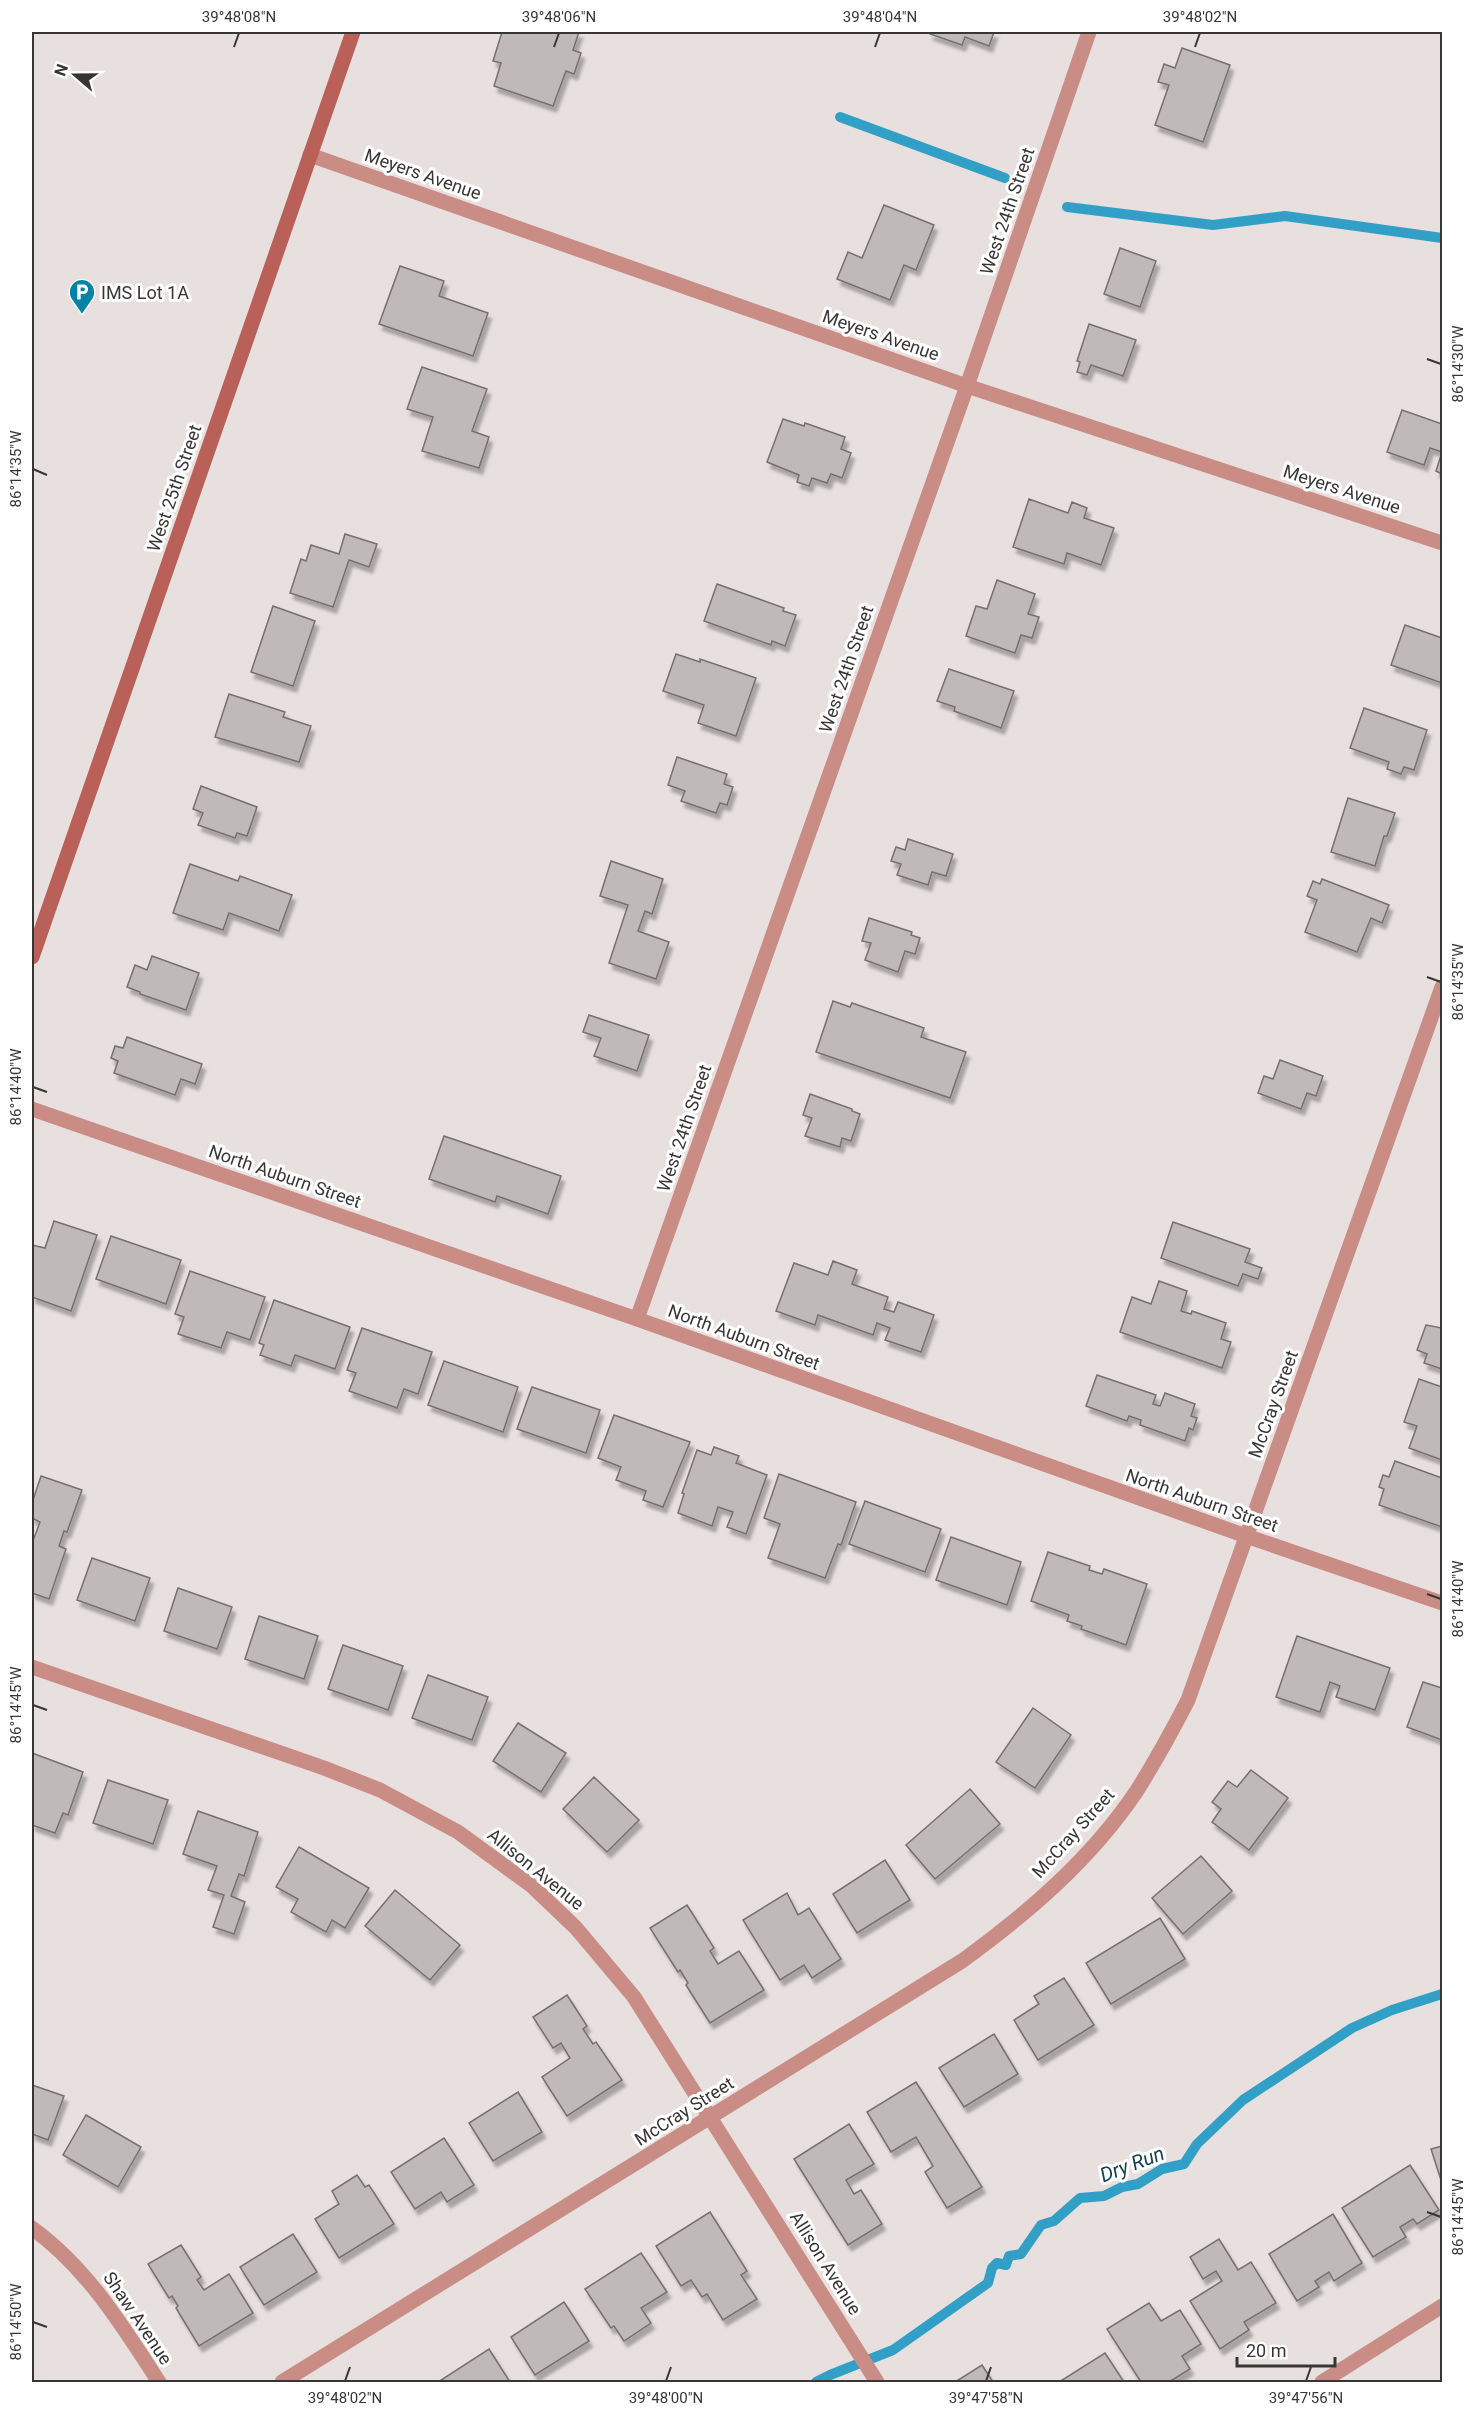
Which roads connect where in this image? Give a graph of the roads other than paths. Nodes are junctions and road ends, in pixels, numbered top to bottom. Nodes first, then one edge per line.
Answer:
1 (353, 32) edge
2 (1089, 32) edge
3 (310, 155) junction
4 (967, 386) junction
5 (1443, 543) edge
6 (32, 957) edge
7 (1443, 987) edge
8 (32, 1109) edge
9 (637, 1319) junction
10 (1246, 1536) junction
11 (1443, 1604) edge
12 (32, 1667) edge
13 (712, 2117) junction
14 (32, 2228) edge
15 (1443, 2306) edge
16 (159, 2382) edge
17 (282, 2382) edge
18 (877, 2382) edge
19 (1322, 2382) edge

1 - 3 main road, West 25th Street
2 - 4 street, West 24th Street
3 - 4 street, Meyers Avenue
3 - 6 main road, West 25th Street
4 - 5 street, Meyers Avenue
4 - 9 street, West 24th Street
7 - 10 street, McCray Street
8 - 9 street, North Auburn Street
9 - 10 street, North Auburn Street
10 - 11 street, North Auburn Street
10 - 13 street, McCray Street
12 - 13 street, Allison Avenue
13 - 17 street, McCray Street
13 - 18 street, Allison Avenue
14 - 16 street, Shaw Avenue
15 - 19 street

